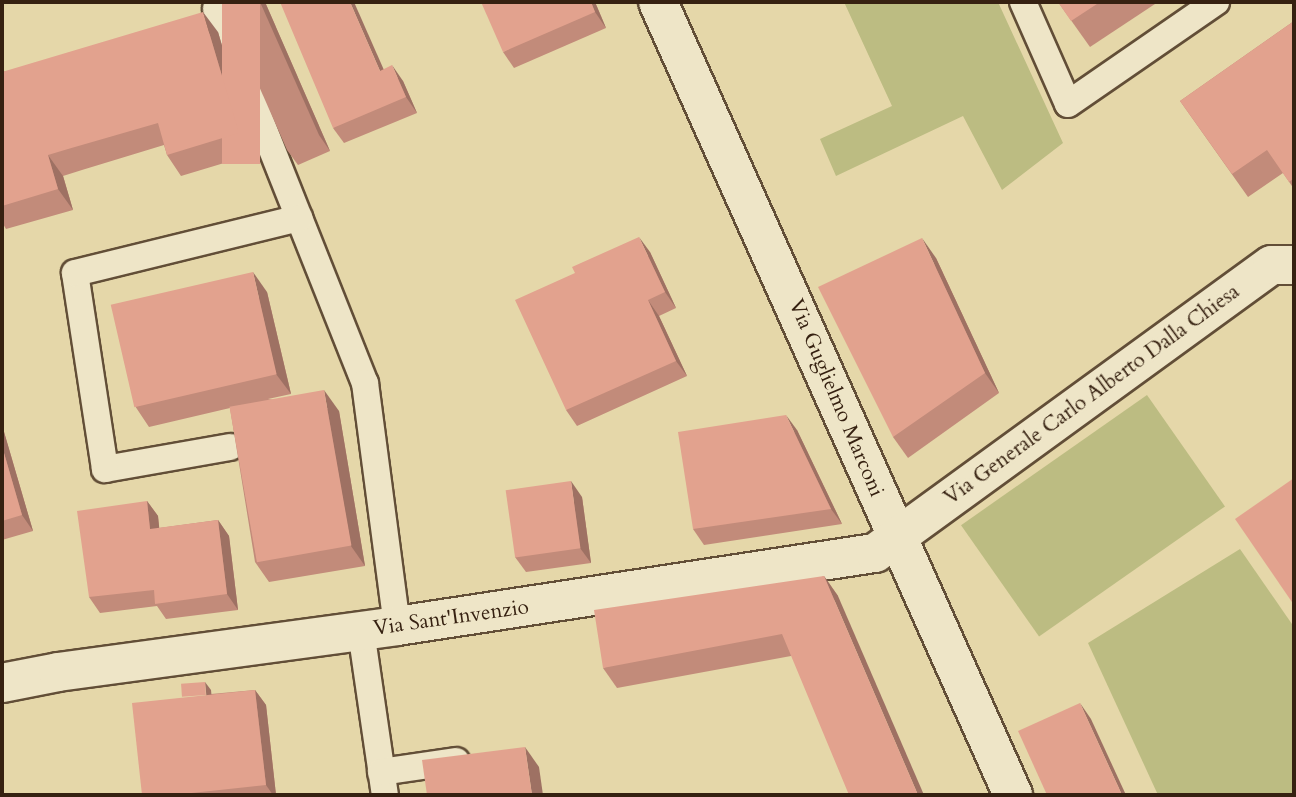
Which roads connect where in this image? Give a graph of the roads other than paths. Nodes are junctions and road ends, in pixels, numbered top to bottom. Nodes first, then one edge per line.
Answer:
1 (658, 2) edge
2 (1023, 2) edge
3 (1216, 2) edge
4 (216, 9) dead end
5 (299, 219) junction
6 (1294, 265) edge
7 (230, 447) edge
8 (895, 538) junction
9 (379, 629) junction
10 (2, 683) edge
11 (475, 758) edge
12 (383, 784) edge
13 (1013, 795) edge

1 - 8 street, Via Guglielmo Marconi
2 - 3 lane
4 - 5 lane
5 - 7 lane
5 - 9 lane
6 - 8 street, Via Generale Carlo Alberto Dalla Chiesa
8 - 9 street, Via Sant'Invenzio
8 - 13 street, Via Guglielmo Marconi
9 - 10 street, Via Sant'Invenzio
9 - 12 lane
11 - 12 lane

